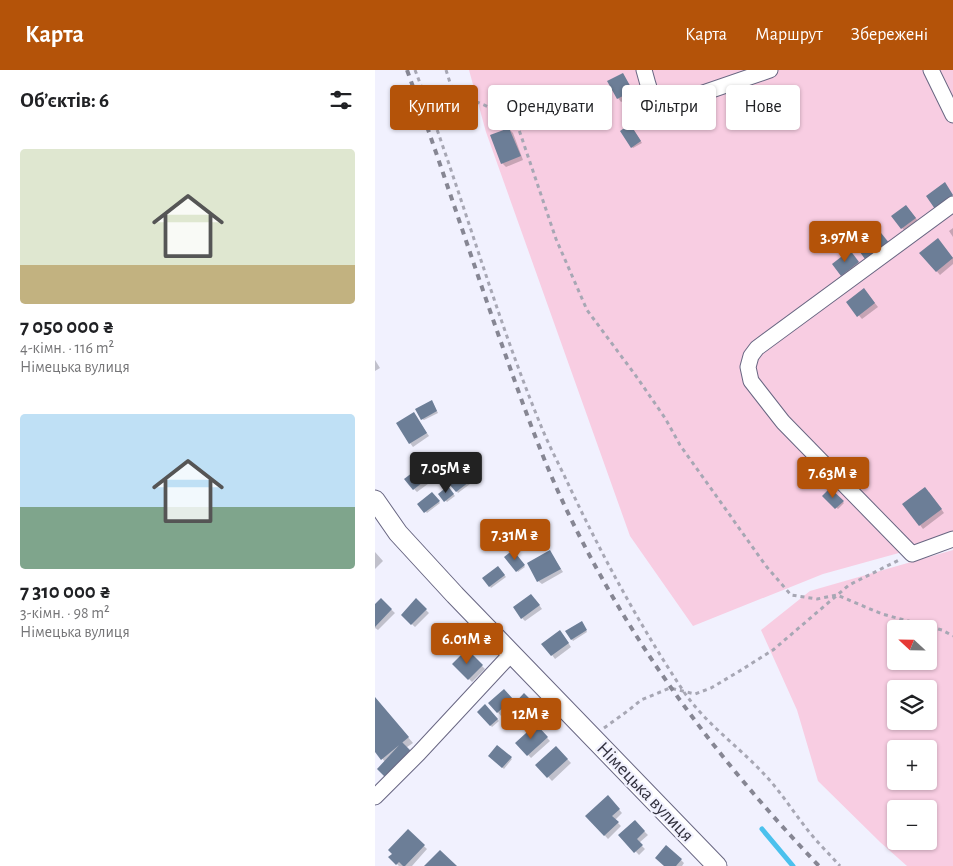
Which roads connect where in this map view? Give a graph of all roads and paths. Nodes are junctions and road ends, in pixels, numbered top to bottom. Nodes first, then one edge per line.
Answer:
1 (415, 70) edge
2 (445, 70) edge
3 (644, 70) edge
4 (769, 70) edge
5 (931, 70) edge
6 (953, 116) edge
7 (953, 204) edge
8 (375, 500) edge
9 (953, 539) edge
10 (912, 554) junction
11 (837, 595) junction
12 (953, 636) edge
13 (511, 654) junction
14 (685, 692) junction
15 (591, 736) junction
16 (375, 798) edge
17 (717, 866) edge
18 (840, 866) edge

1 - 14 path
2 - 11 path
3 - 4 street
5 - 6 street
7 - 10 street
8 - 13 main road, Німецька вулиця
9 - 10 street
10 - 11 path
11 - 12 path
11 - 14 path
13 - 15 main road, Німецька вулиця
13 - 16 street
14 - 15 path
14 - 18 path
15 - 17 main road, Німецька вулиця

